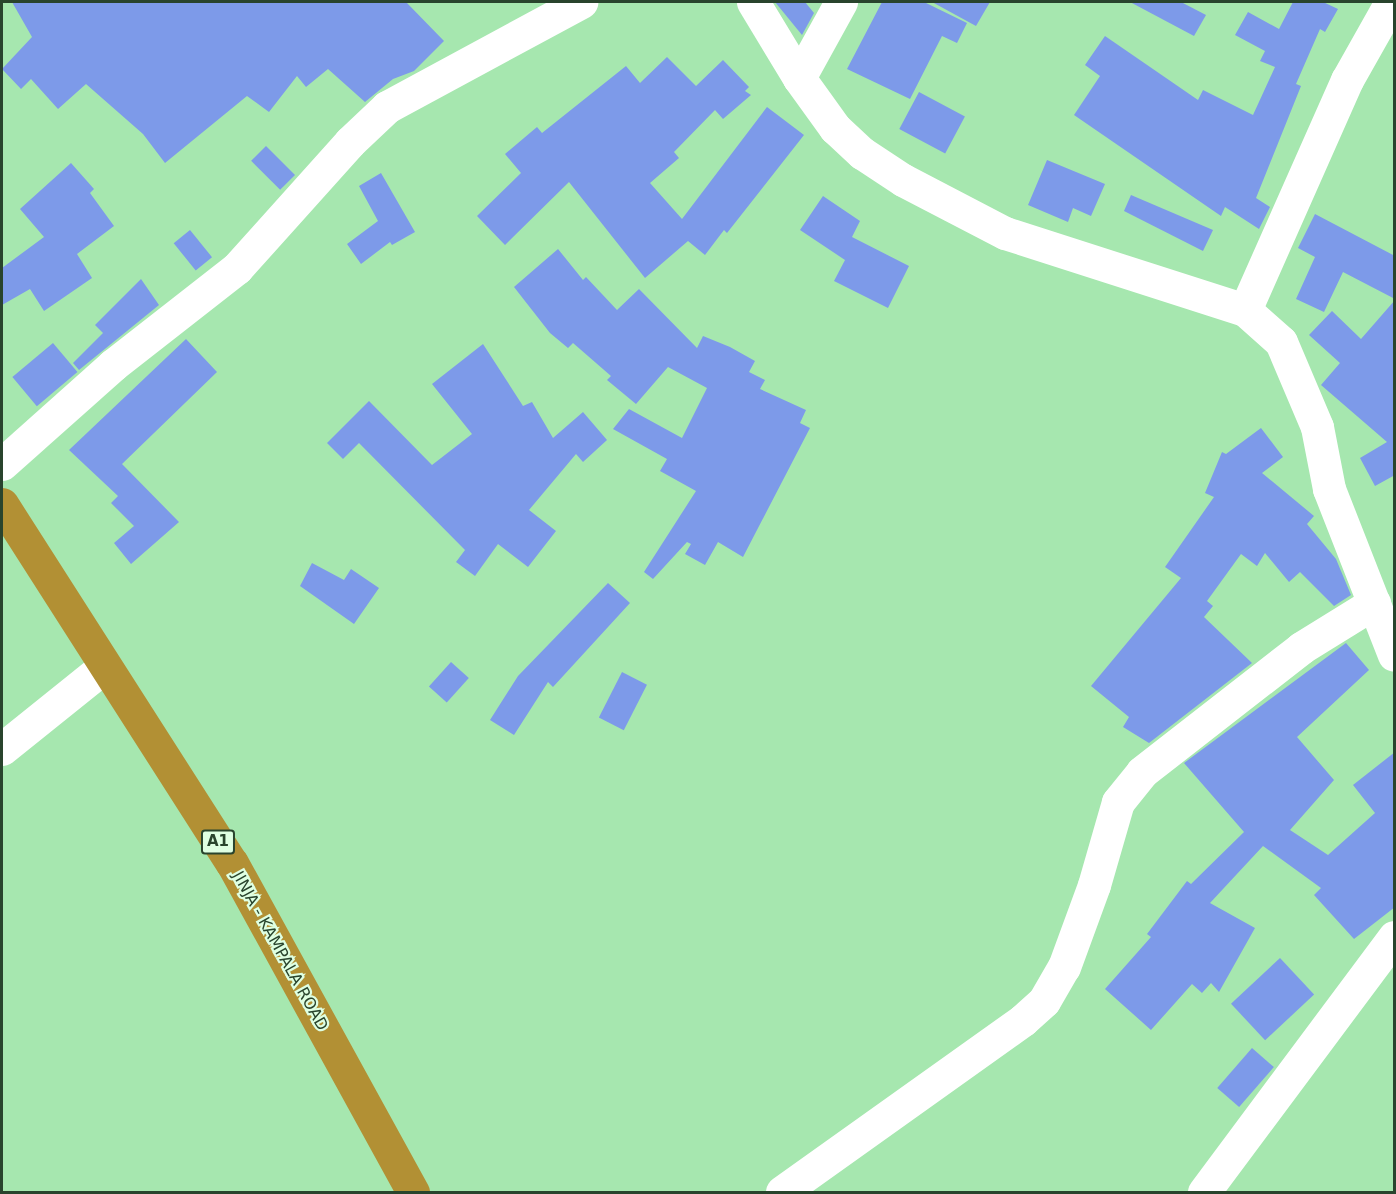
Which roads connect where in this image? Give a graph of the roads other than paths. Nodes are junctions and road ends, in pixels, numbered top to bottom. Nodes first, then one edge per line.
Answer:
1 (581, 2) edge
2 (753, 2) edge
3 (841, 2) edge
4 (1391, 2) edge
5 (800, 78) junction
6 (1245, 310) junction
7 (2, 464) edge
8 (2, 504) edge
9 (1374, 603) junction
10 (1395, 656) edge
11 (104, 667) junction
12 (2, 748) edge
13 (1395, 937) edge
14 (413, 1192) edge
15 (782, 1192) edge
16 (1204, 1192) edge

1 - 7 street
2 - 5 street
3 - 5 street
4 - 6 street
5 - 6 street
6 - 9 street
8 - 11 highway, JINJA - KAMPALA ROAD / A1
9 - 10 street
9 - 15 street
11 - 12 street
11 - 14 highway, JINJA - KAMPALA ROAD / A1
13 - 16 street

